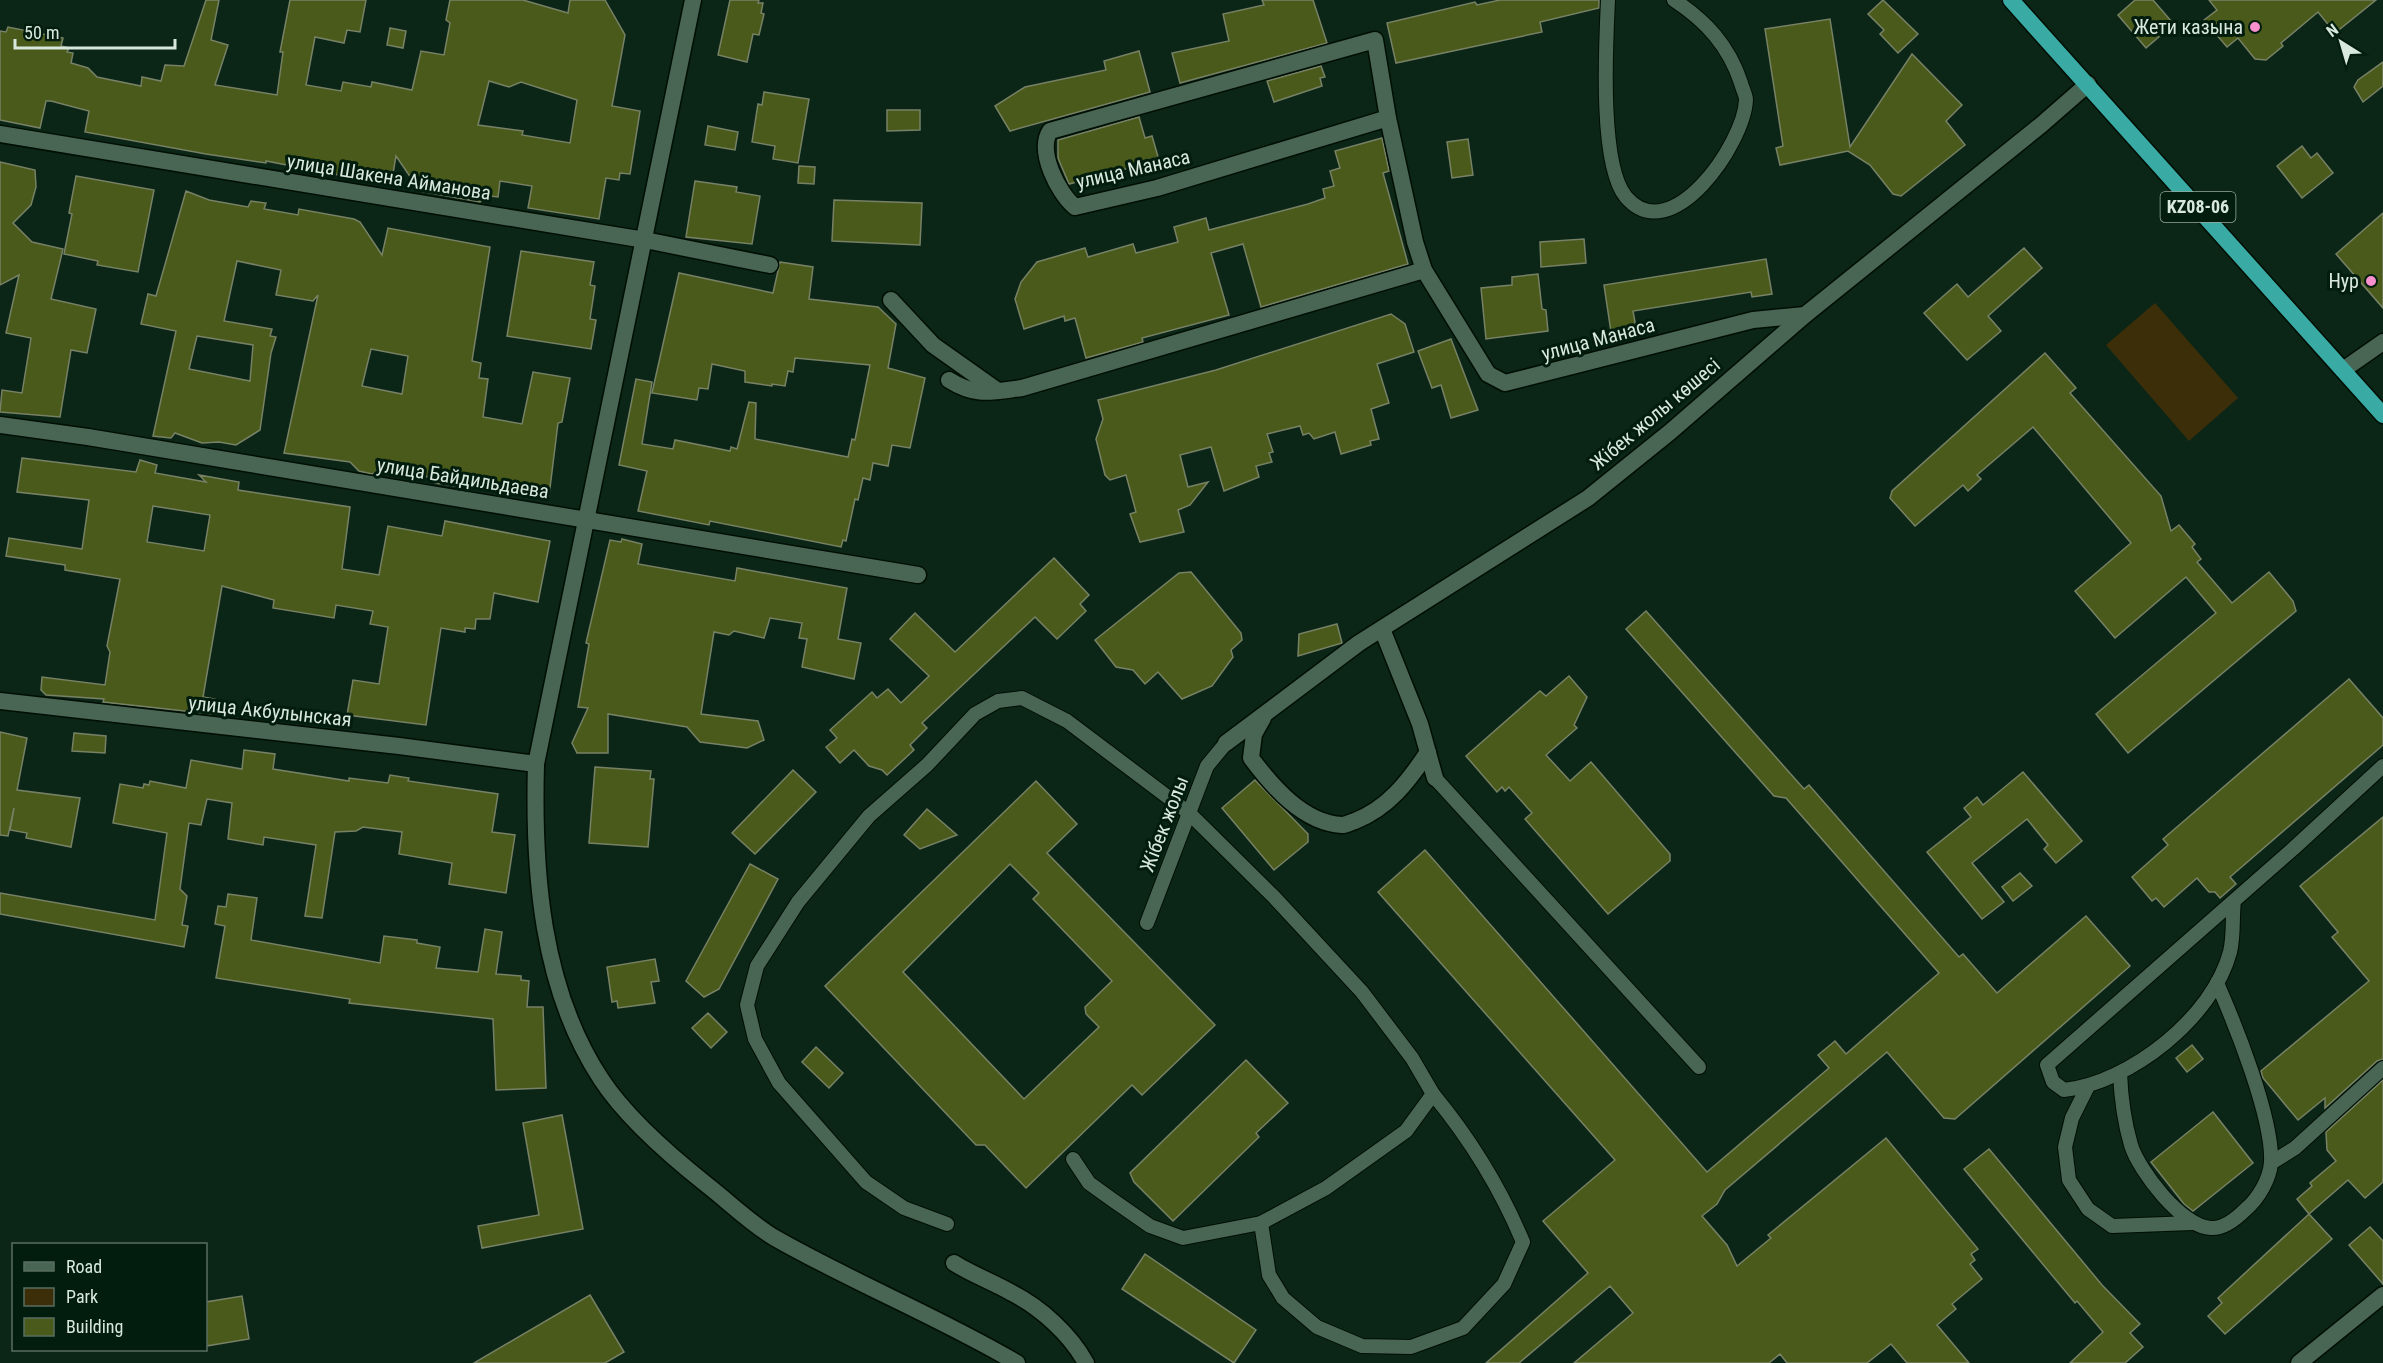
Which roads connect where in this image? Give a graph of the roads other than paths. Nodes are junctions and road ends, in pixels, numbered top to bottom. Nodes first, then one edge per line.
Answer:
1 (693, 0) edge
2 (1608, 0) edge
3 (1674, 0) edge
4 (2011, 0) edge
5 (2088, 84) junction
6 (1388, 118) junction
7 (0, 134) edge
8 (645, 240) junction
9 (770, 265) dead end
10 (1424, 270) junction
11 (891, 300) dead end
12 (1805, 315) junction
13 (2383, 342) edge
14 (2343, 370) junction
15 (949, 380) dead end
16 (998, 391) junction
17 (2383, 415) edge
18 (0, 425) edge
19 (588, 520) junction
20 (918, 574) dead end
21 (1382, 629) junction
22 (0, 701) edge
23 (1265, 714) junction
24 (1226, 743) joint
25 (1428, 752) junction
26 (536, 764) junction
27 (2383, 766) edge
28 (1435, 778) joint
29 (1189, 813) junction
30 (2234, 901) junction
31 (1147, 923) dead end
32 (2217, 983) junction
33 (1699, 1067) dead end
34 (2383, 1068) edge
35 (2120, 1073) junction
36 (2087, 1088) junction
37 (1433, 1094) junction
38 (1073, 1160) dead end
39 (2271, 1163) junction
40 (1261, 1223) junction
41 (2192, 1223) junction
42 (947, 1224) dead end
43 (954, 1263) dead end
44 (2383, 1295) edge
45 (1017, 1363) edge
46 (1086, 1363) edge
47 (2299, 1363) edge

1 - 8 street
2 - 3 lane
4 - 5 highway, KZ08-06
5 - 12 street, Жібек жолы көшесі
5 - 14 highway, KZ08-06
6 - 6 street, улица Манаса
6 - 10 street, улица Манаса
7 - 8 street, улица Шакена Айманова
8 - 9 street, улица Шакена Айманова
8 - 19 street
10 - 12 street, улица Манаса
10 - 16 street
11 - 16 street
12 - 21 street, Жібек жолы көшесі
13 - 14 street
14 - 17 highway, KZ08-06
15 - 16 street
18 - 19 street, улица Байдильдаева
19 - 20 street, улица Байдильдаева
19 - 26 street
21 - 23 street, Жібек жолы көшесі
21 - 25 street
22 - 26 street, улица Акбулынская
23 - 24 street, Жібек жолы көшесі
23 - 25 street
24 - 29 lane, Жібек жолы
25 - 28 street
26 - 45 street
27 - 30 lane
28 - 33 lane
29 - 31 lane, Жібек жолы
29 - 37 lane
29 - 42 lane
30 - 32 lane
30 - 36 lane
32 - 35 lane
32 - 39 lane
34 - 39 lane
35 - 36 lane
35 - 41 lane
36 - 41 lane
37 - 40 lane
37 - 40 lane
38 - 40 lane
39 - 41 lane
43 - 46 street
44 - 47 street

